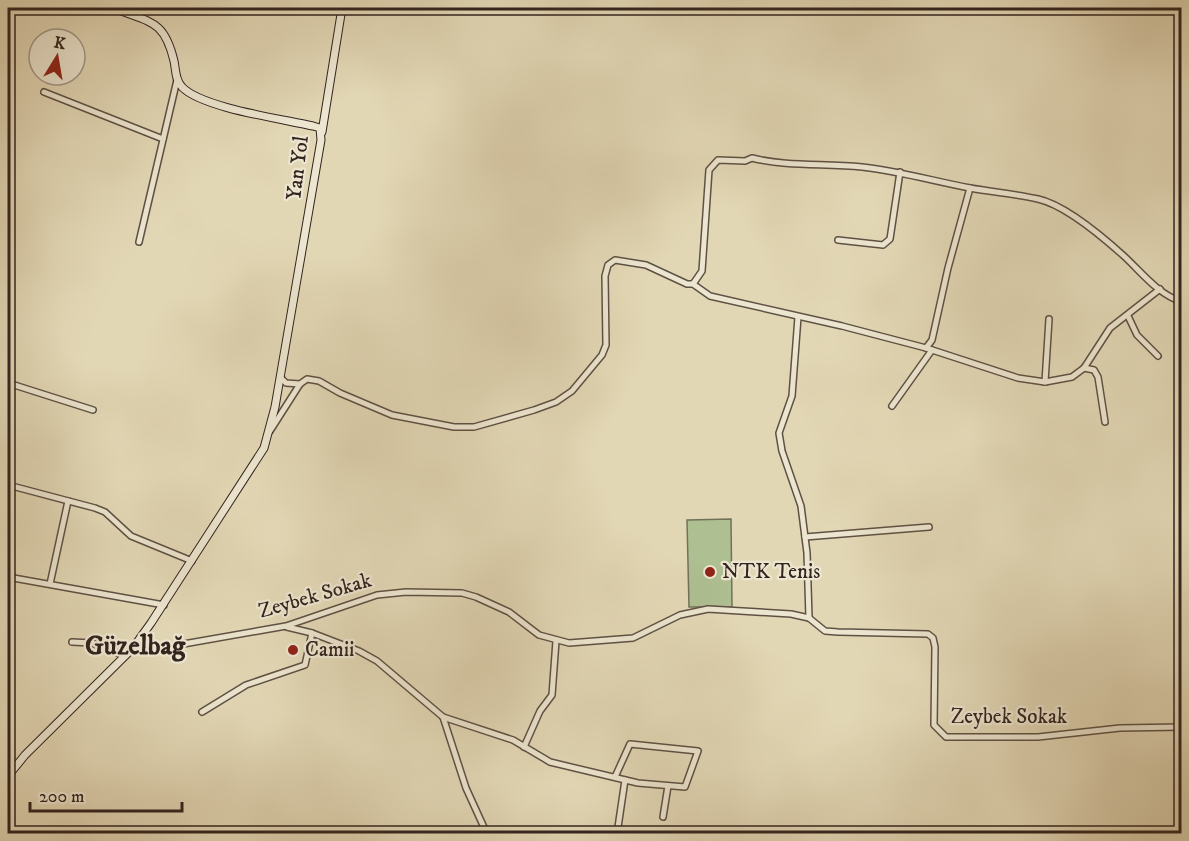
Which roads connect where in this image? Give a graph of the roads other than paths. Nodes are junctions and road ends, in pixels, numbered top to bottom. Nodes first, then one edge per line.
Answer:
1 (114, 8) edge
2 (342, 8) edge
3 (177, 80) junction
4 (44, 92) dead end
5 (322, 132) junction
6 (163, 139) junction
7 (900, 172) junction
8 (970, 188) junction
9 (838, 240) dead end
10 (139, 242) dead end
11 (693, 284) junction
12 (1160, 289) junction
13 (1182, 302) edge
14 (1128, 316) junction
15 (798, 317) junction
16 (1049, 319) dead end
17 (929, 349) junction
18 (1158, 356) dead end
19 (1084, 368) junction
20 (280, 378) junction
21 (1045, 382) junction
22 (8, 383) edge
23 (300, 384) junction
24 (892, 406) dead end
25 (93, 410) dead end
26 (1105, 422) dead end
27 (270, 431) junction
28 (8, 485) edge
29 (68, 501) junction
30 (929, 527) dead end
31 (806, 537) junction
32 (192, 561) junction
33 (8, 577) edge
34 (50, 584) junction
35 (164, 605) junction
36 (809, 618) junction
37 (286, 626) junction
38 (312, 633) junction
39 (556, 641) junction
40 (72, 642) dead end
41 (133, 648) junction
42 (123, 655) junction
43 (202, 712) dead end
44 (443, 717) junction
45 (1180, 727) edge
46 (524, 747) junction
47 (8, 776) edge
48 (615, 777) junction
49 (625, 780) junction
50 (668, 786) junction
51 (663, 817) dead end
52 (487, 834) edge
53 (617, 834) edge
54 (1178, 834) edge

1 - 3 street
2 - 5 street
3 - 5 street, Yan Yol
3 - 6 street
4 - 6 street
5 - 20 street, Yan Yol
6 - 10 street
7 - 8 street
7 - 9 street
7 - 11 street
8 - 12 street
8 - 17 street
11 - 15 street
11 - 23 street
12 - 13 street
12 - 14 street
14 - 18 street
14 - 19 street
15 - 17 street
15 - 31 street
16 - 21 street
17 - 21 street
17 - 24 street
19 - 21 street
19 - 26 street
20 - 23 street
20 - 27 street, Yan Yol
22 - 25 street
23 - 27 street
27 - 32 street, Yan Yol
28 - 29 street
29 - 32 street
29 - 34 street
30 - 31 street
31 - 36 street
32 - 35 street, Yan Yol
33 - 34 street
34 - 35 street
35 - 41 street, Yan Yol
36 - 39 street, Zeybek Sokak
36 - 45 street, Zeybek Sokak
37 - 38 street
37 - 39 street, Zeybek Sokak
37 - 41 street, Zeybek Sokak
38 - 43 street
38 - 44 street
39 - 46 street
40 - 42 street
41 - 42 street, Yan Yol
42 - 47 street, Yan Yol
44 - 46 street
44 - 52 street
45 - 54 street
46 - 48 street
48 - 49 street
48 - 50 street
49 - 50 street
49 - 53 street
50 - 51 street

